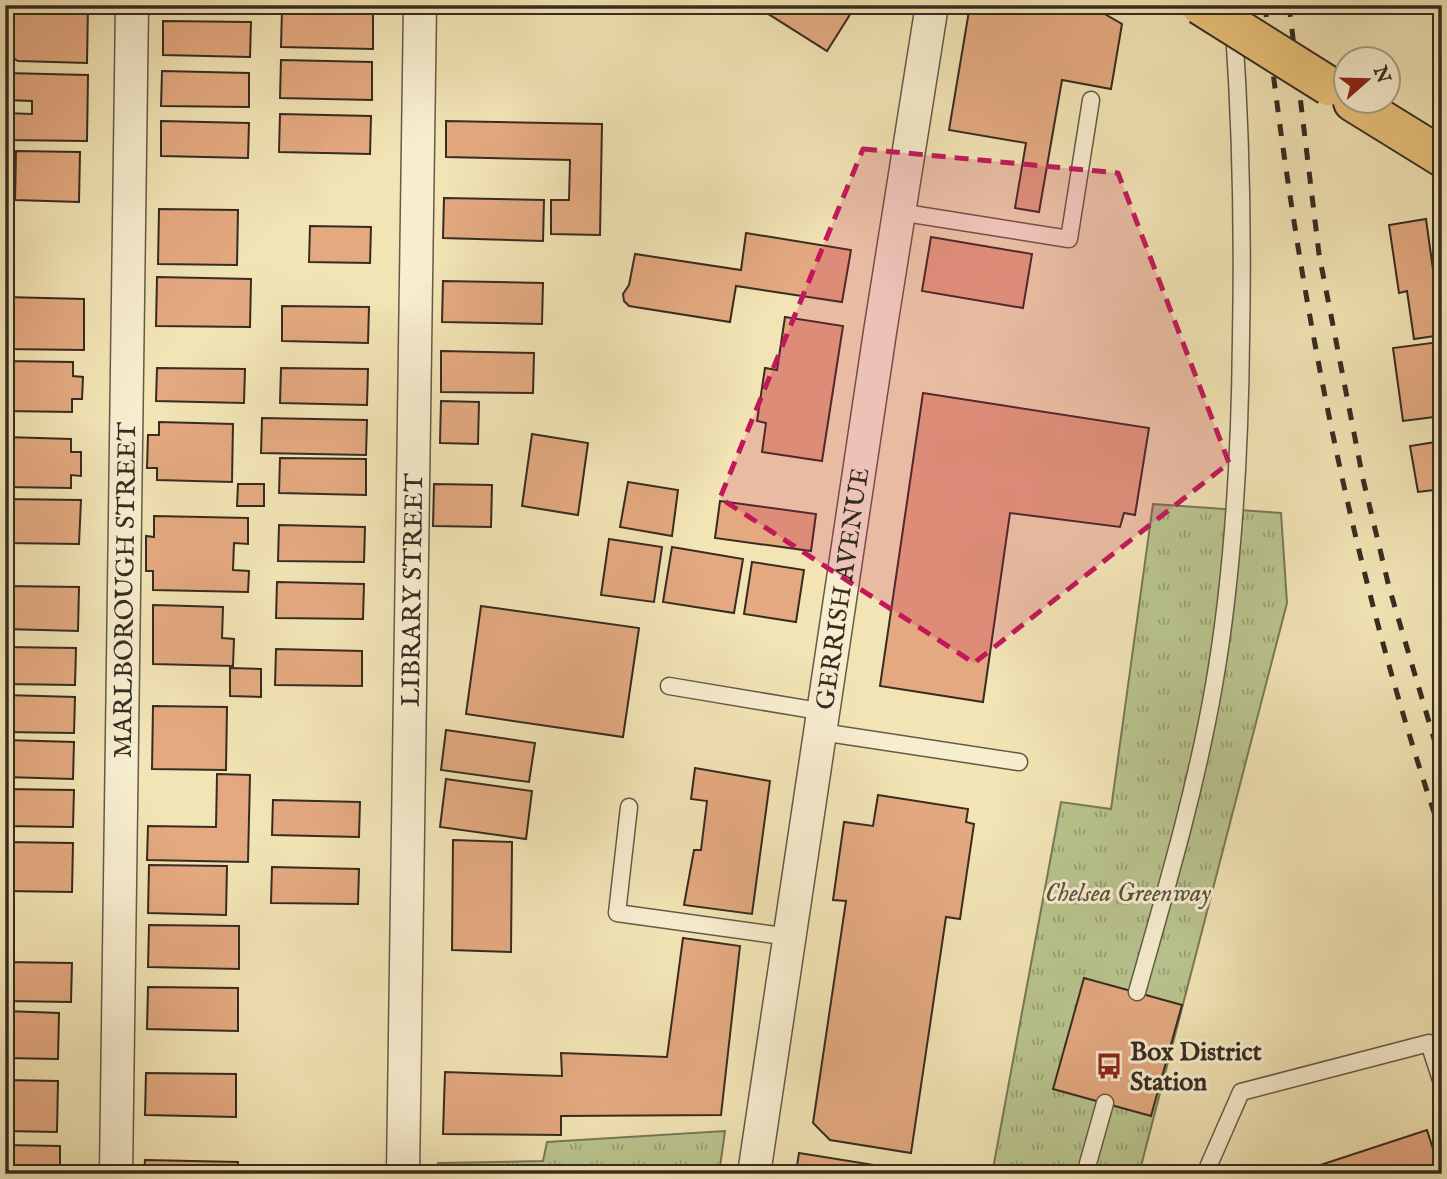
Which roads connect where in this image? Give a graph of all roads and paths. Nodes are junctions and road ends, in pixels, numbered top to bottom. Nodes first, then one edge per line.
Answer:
1 (132, 5) edge
2 (421, 5) edge
3 (932, 5) edge
4 (1200, 5) edge
5 (1232, 5) edge
6 (1332, 88) edge
7 (1091, 100) dead end
8 (1377, 116) edge
9 (1442, 157) edge
10 (899, 212) junction
11 (668, 686) dead end
12 (823, 722) junction
13 (1019, 762) dead end
14 (629, 807) dead end
15 (790, 937) junction
16 (1137, 992) dead end
17 (1442, 1083) edge
18 (1105, 1103) dead end
19 (116, 1174) edge
20 (403, 1174) edge
21 (754, 1174) edge
22 (1085, 1174) edge
23 (1205, 1174) edge

1 - 19 street, MARLBOROUGH STREET
2 - 20 street, LIBRARY STREET
3 - 10 street, GERRISH AVENUE
4 - 6 main road, bridge
5 - 16 lane
7 - 10 lane
8 - 9 main road
10 - 12 street, GERRISH AVENUE
11 - 12 lane
12 - 13 lane
12 - 15 street, GERRISH AVENUE
14 - 15 lane
15 - 21 street, GERRISH AVENUE
17 - 23 lane
18 - 22 lane

